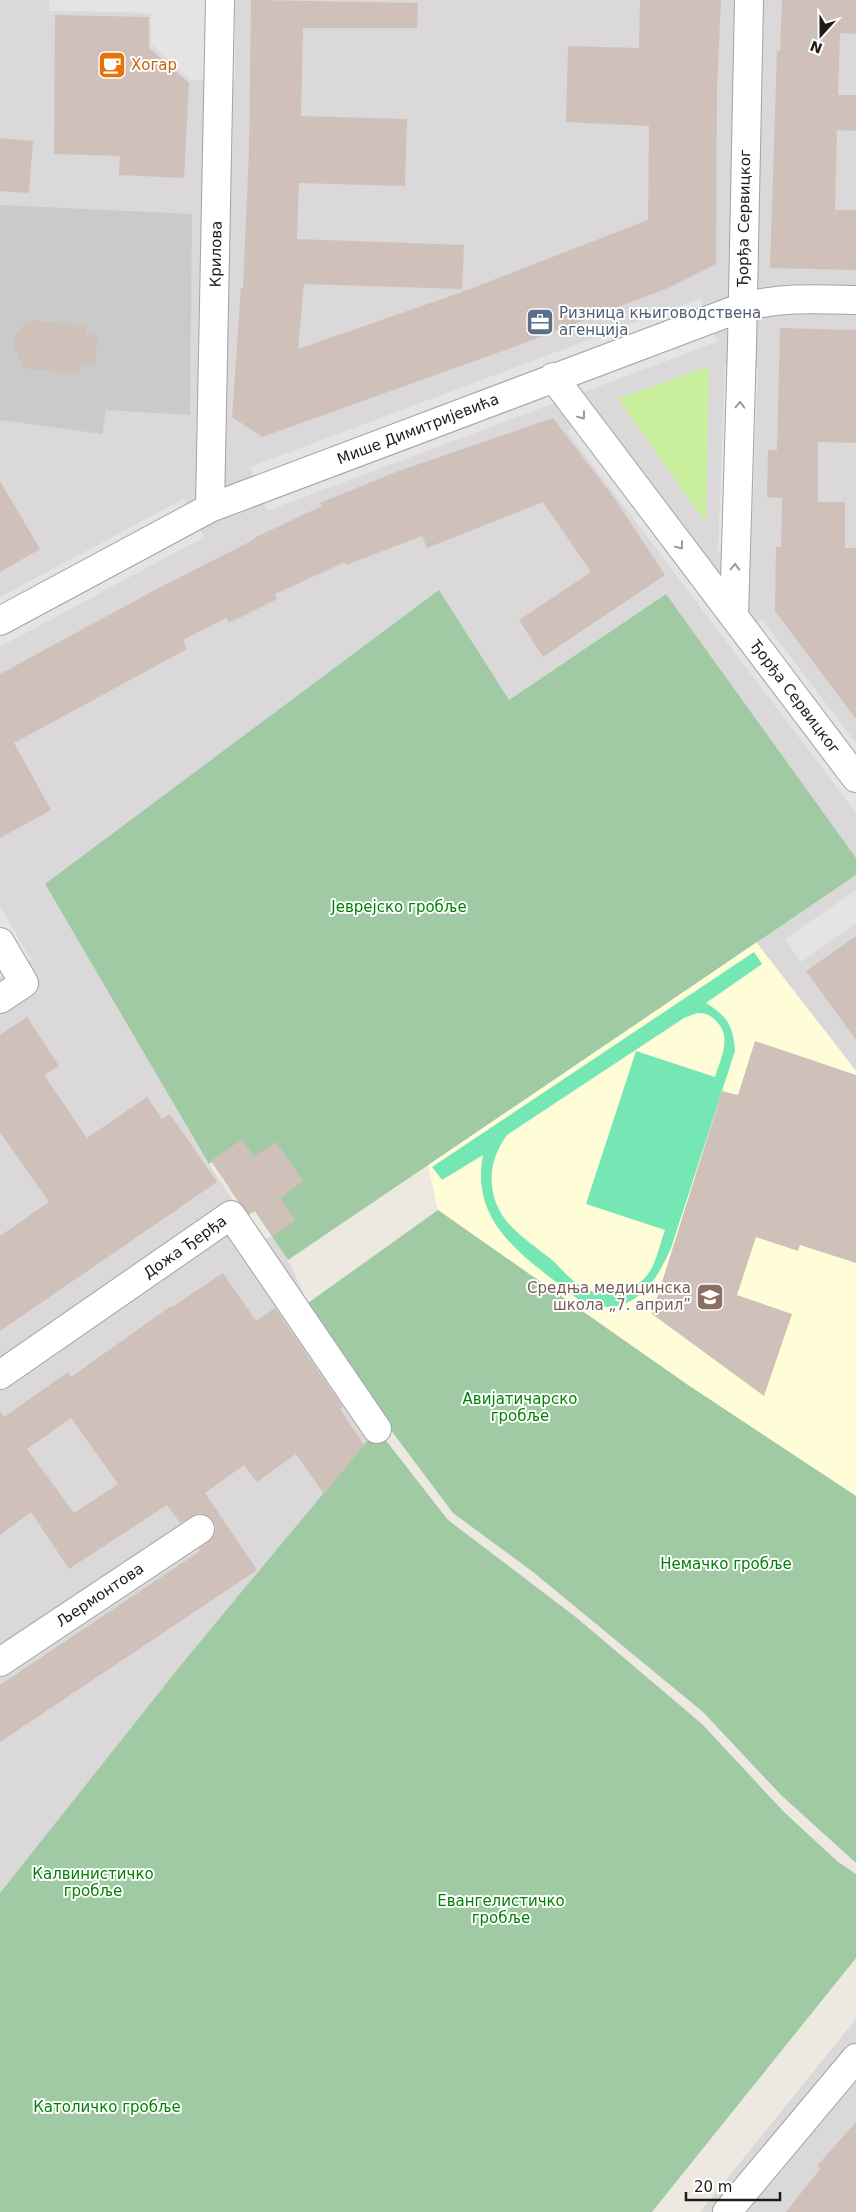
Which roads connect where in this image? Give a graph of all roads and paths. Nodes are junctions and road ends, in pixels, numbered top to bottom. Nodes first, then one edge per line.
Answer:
1 (220, 0) edge
2 (749, 0) edge
3 (856, 300) edge
4 (743, 307) junction
5 (553, 377) junction
6 (210, 508) junction
7 (734, 616) junction
8 (0, 621) edge
9 (856, 778) edge
10 (0, 942) edge
11 (0, 999) edge
12 (0, 1375) edge
13 (377, 1429) dead end
14 (200, 1529) dead end
15 (0, 1662) edge
16 (856, 2058) edge
17 (727, 2212) edge

1 - 6 street, Крилова
2 - 4 street, Ђорђа Сервицког
3 - 4 street, Мише Димитријевића
4 - 5 street, Мише Димитријевића
7 -> 4 street, Ђорђа Сервицког
5 - 6 street, Мише Димитријевића
5 -> 7 street, Ђорђа Сервицког
6 - 8 street, Мише Димитријевића
7 - 9 street, Ђорђа Сервицког
10 - 11 street
12 - 13 street, Дожа Ђерђа
14 - 15 street, Љермонтова
16 - 17 street

